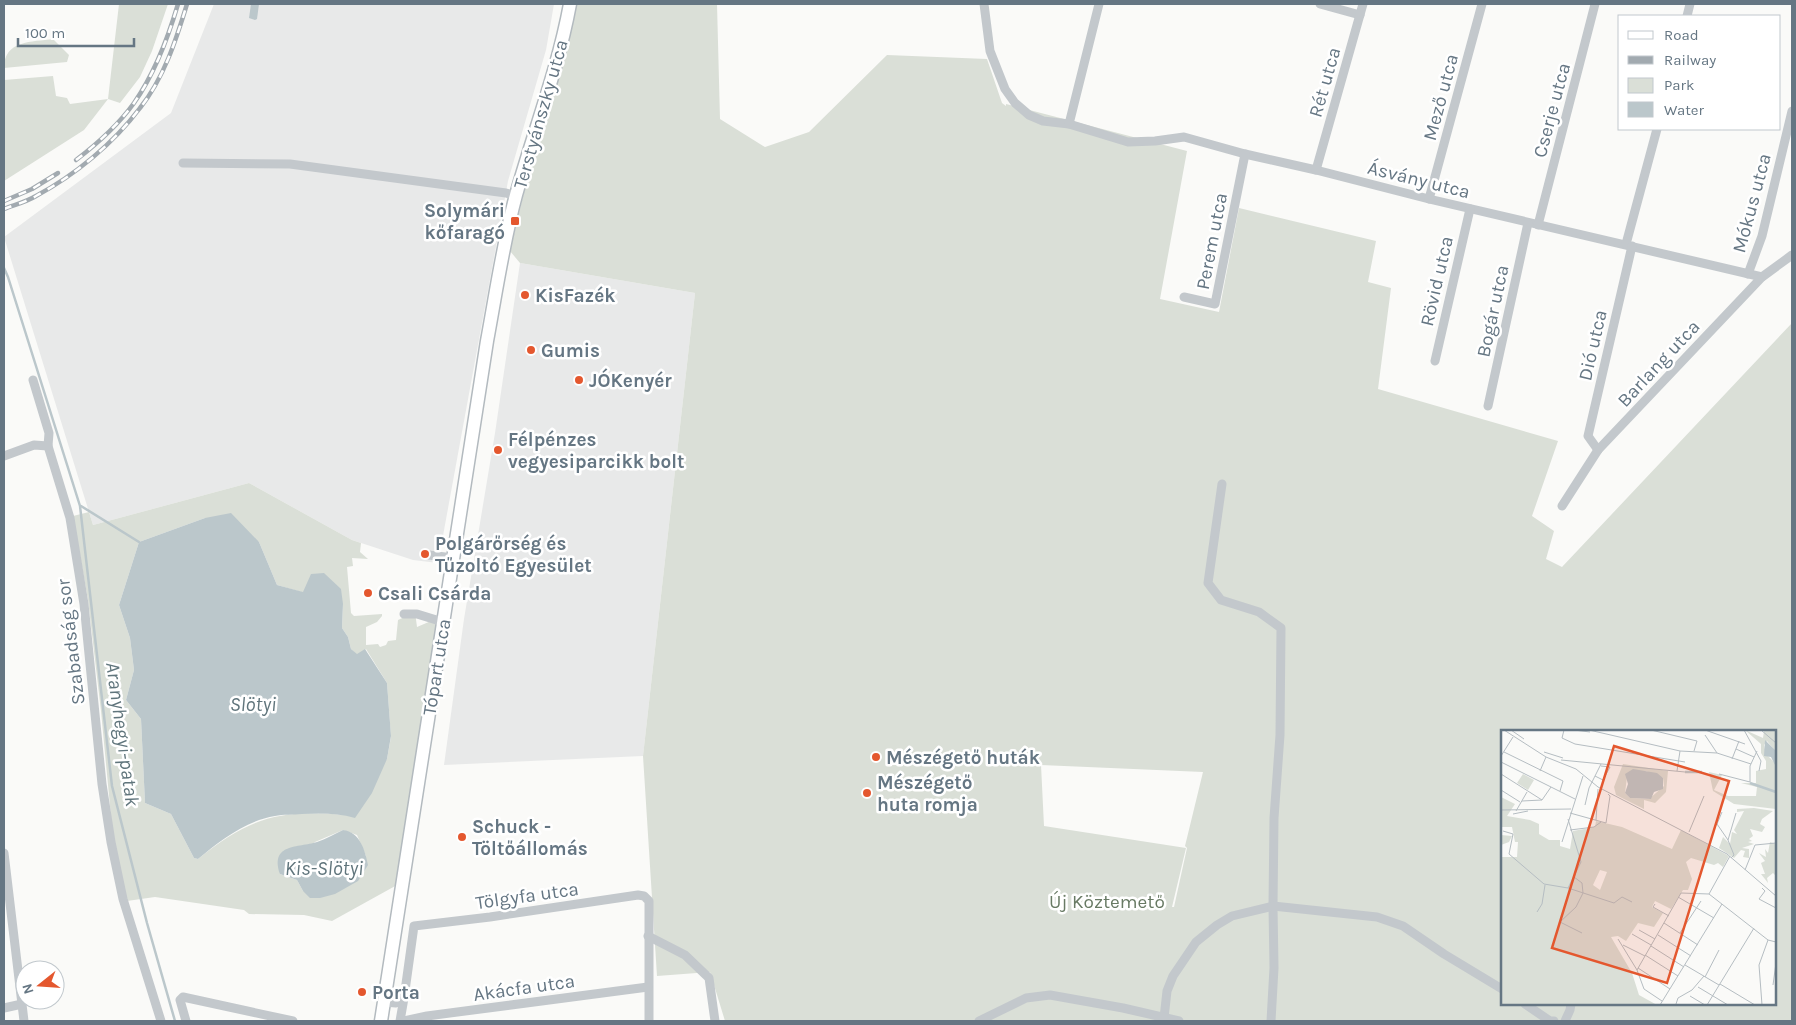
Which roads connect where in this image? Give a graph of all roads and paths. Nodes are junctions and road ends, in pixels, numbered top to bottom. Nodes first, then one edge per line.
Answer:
1 (570, 4) edge
2 (984, 4) edge
3 (1099, 4) edge
4 (1320, 4) edge
5 (1363, 4) edge
6 (1482, 4) edge
7 (1595, 4) edge
8 (1360, 15) junction
9 (1792, 111) edge
10 (1069, 124) junction
11 (1657, 130) edge
12 (1245, 154) junction
13 (183, 163) dead end
14 (1316, 170) junction
15 (516, 196) junction
16 (1429, 199) junction
17 (1470, 209) junction
18 (1528, 223) junction
19 (509, 224) joint
20 (1538, 225) junction
21 (1629, 245) junction
22 (1792, 255) edge
23 (1748, 274) junction
24 (1762, 277) junction
25 (1184, 297) dead end
26 (1435, 361) dead end
27 (34, 382) dead end
28 (1488, 406) dead end
29 (48, 446) junction
30 (1598, 450) junction
31 (4, 456) edge
32 (1222, 484) dead end
33 (1562, 506) dead end
34 (429, 555) dead end
35 (453, 558) junction
36 (404, 614) dead end
37 (443, 622) junction
38 (4, 852) edge
39 (1273, 906) junction
40 (648, 936) junction
41 (17, 960) edge
42 (648, 987) junction
43 (1501, 988) edge
44 (404, 998) junction
45 (384, 1002) junction
46 (1526, 1005) edge
47 (1571, 1005) edge
48 (1164, 1018) junction
49 (161, 1021) edge
50 (186, 1021) edge
51 (293, 1021) edge
52 (381, 1021) edge
53 (402, 1021) edge
54 (649, 1021) edge
55 (715, 1021) edge
56 (979, 1021) edge
57 (1179, 1021) edge
58 (1270, 1021) edge
59 (1554, 1021) edge
60 (1565, 1021) edge

1 - 15 main road, Terstyánszky utca
2 - 10 street, Ásvány utca
3 - 10 street
4 - 8 street
5 - 8 street, Rét utca
6 - 16 street, Mező utca
7 - 20 street, Cserje utca
8 - 14 street, Rét utca
9 - 23 street, Mókus utca
10 - 12 street, Ásvány utca
11 - 21 street, Dió utca
12 - 14 street, Ásvány utca
12 - 25 street, Perem utca
13 - 15 street
14 - 16 street, Ásvány utca
15 - 19 main road, Terstyánszky utca
16 - 17 street, Ásvány utca
17 - 18 street, Ásvány utca
17 - 26 street, Rövid utca
18 - 20 street, Ásvány utca
18 - 28 street, Bogár utca
19 - 35 main road, Tópart utca
20 - 21 street, Ásvány utca
21 - 23 street, Ásvány utca
21 - 30 street, Dió utca
22 - 24 street, Barlang utca
23 - 24 street, Ásvány utca
24 - 30 street, Barlang utca
27 - 29 street, Szabadság sor
29 - 31 street
29 - 49 street, Szabadság sor
30 - 33 street, Barlang utca
32 - 39 street
34 - 35 street
35 - 37 main road, Tópart utca
36 - 37 street
37 - 45 main road, Tópart utca
38 - 41 street
39 - 43 street
39 - 48 street
39 - 58 street
40 - 42 street
40 - 44 street, Tölgyfa utca
40 - 55 street
42 - 53 street, Akácfa utca
42 - 54 street
44 - 45 street
44 - 53 street
45 - 52 main road, Tópart utca
46 - 59 street
47 - 60 street
48 - 56 street
48 - 57 street
50 - 51 street

